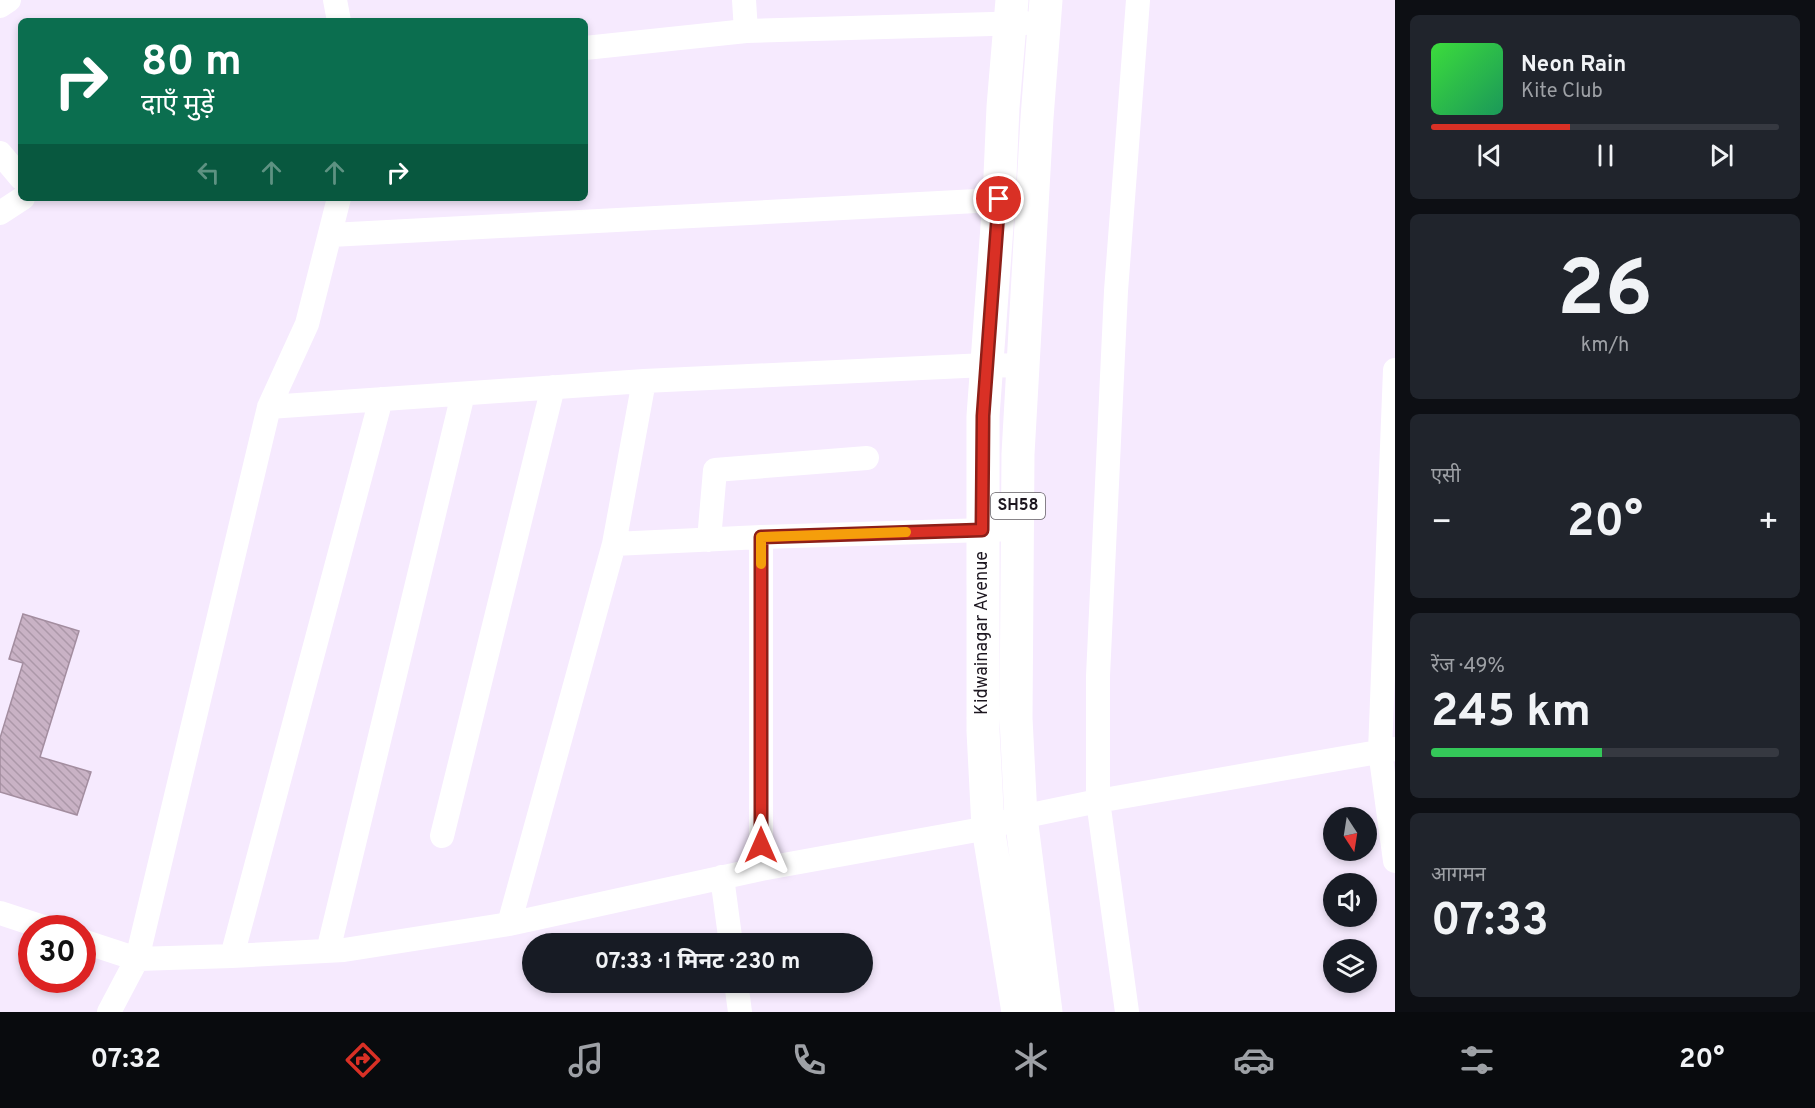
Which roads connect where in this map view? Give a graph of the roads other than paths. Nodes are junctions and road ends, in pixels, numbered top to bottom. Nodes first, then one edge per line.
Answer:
1 (9, 0) edge
2 (334, 0) edge
3 (744, 0) edge
4 (1138, 0) edge
5 (0, 6) edge
6 (1011, 11) edge
7 (1045, 12) edge
8 (338, 18) edge
9 (746, 31) junction
10 (588, 48) edge
11 (0, 153) edge
12 (18, 174) edge
13 (999, 199) junction
14 (1033, 200) junction
15 (18, 201) edge
16 (338, 201) edge
17 (0, 213) edge
18 (331, 235) junction
19 (986, 365) junction
20 (1023, 366) junction
21 (1395, 370) edge
22 (644, 381) junction
23 (554, 387) junction
24 (463, 394) junction
25 (381, 399) junction
26 (269, 407) junction
27 (867, 458) dead end
28 (1017, 529) junction
29 (982, 530) junction
30 (761, 537) junction
31 (709, 540) junction
32 (614, 544) junction
33 (1388, 750) edge
34 (1098, 801) junction
35 (1021, 817) junction
36 (988, 828) junction
37 (442, 836) dead end
38 (1395, 861) edge
39 (761, 869) junction
40 (722, 877) junction
41 (0, 913) edge
42 (18, 919) edge
43 (509, 924) junction
44 (730, 933) edge
45 (96, 946) edge
46 (327, 951) junction
47 (232, 956) junction
48 (137, 959) junction
49 (737, 993) edge
50 (109, 1012) edge
51 (740, 1012) edge
52 (1018, 1012) edge
53 (1046, 1012) edge
54 (1127, 1012) edge

1 - 5 street
2 - 8 street
3 - 9 street
4 - 34 street
6 - 7 street
6 - 9 street
6 - 13 main road, Kidwainagar Avenue / SH58
7 - 14 main road, Kidwainagar Avenue / SH58
9 - 10 street
11 - 12 street
13 - 14 street
13 - 18 street
13 - 19 main road, Kidwainagar Avenue / SH58
14 - 20 main road, Kidwainagar Avenue / SH58
15 - 17 street
16 - 18 street
18 - 26 street
19 - 20 street
19 - 22 street
19 - 29 main road, Kidwainagar Avenue / SH58
20 - 28 main road, Kidwainagar Avenue / SH58
21 - 33 street
22 - 23 street
22 - 32 street
23 - 24 street
23 - 37 street
24 - 25 street
24 - 46 street
25 - 26 street
25 - 47 street
26 - 48 street
27 - 31 street
28 - 29 street
28 - 35 main road, Kidwainagar Avenue / SH58
29 - 30 street
29 - 36 main road, Kidwainagar Avenue / SH58
30 - 31 street
30 - 39 street
31 - 32 street
32 - 43 street
33 - 34 street
33 - 38 street
34 - 35 street
34 - 54 street
35 - 36 street
35 - 53 main road, Kidwainagar Avenue / SH58
36 - 39 street
36 - 52 main road, Kidwainagar Avenue / SH58
39 - 40 street
40 - 43 street
40 - 44 street
41 - 42 street
43 - 46 street
45 - 48 street
46 - 47 street
47 - 48 street
48 - 50 street
49 - 51 street

